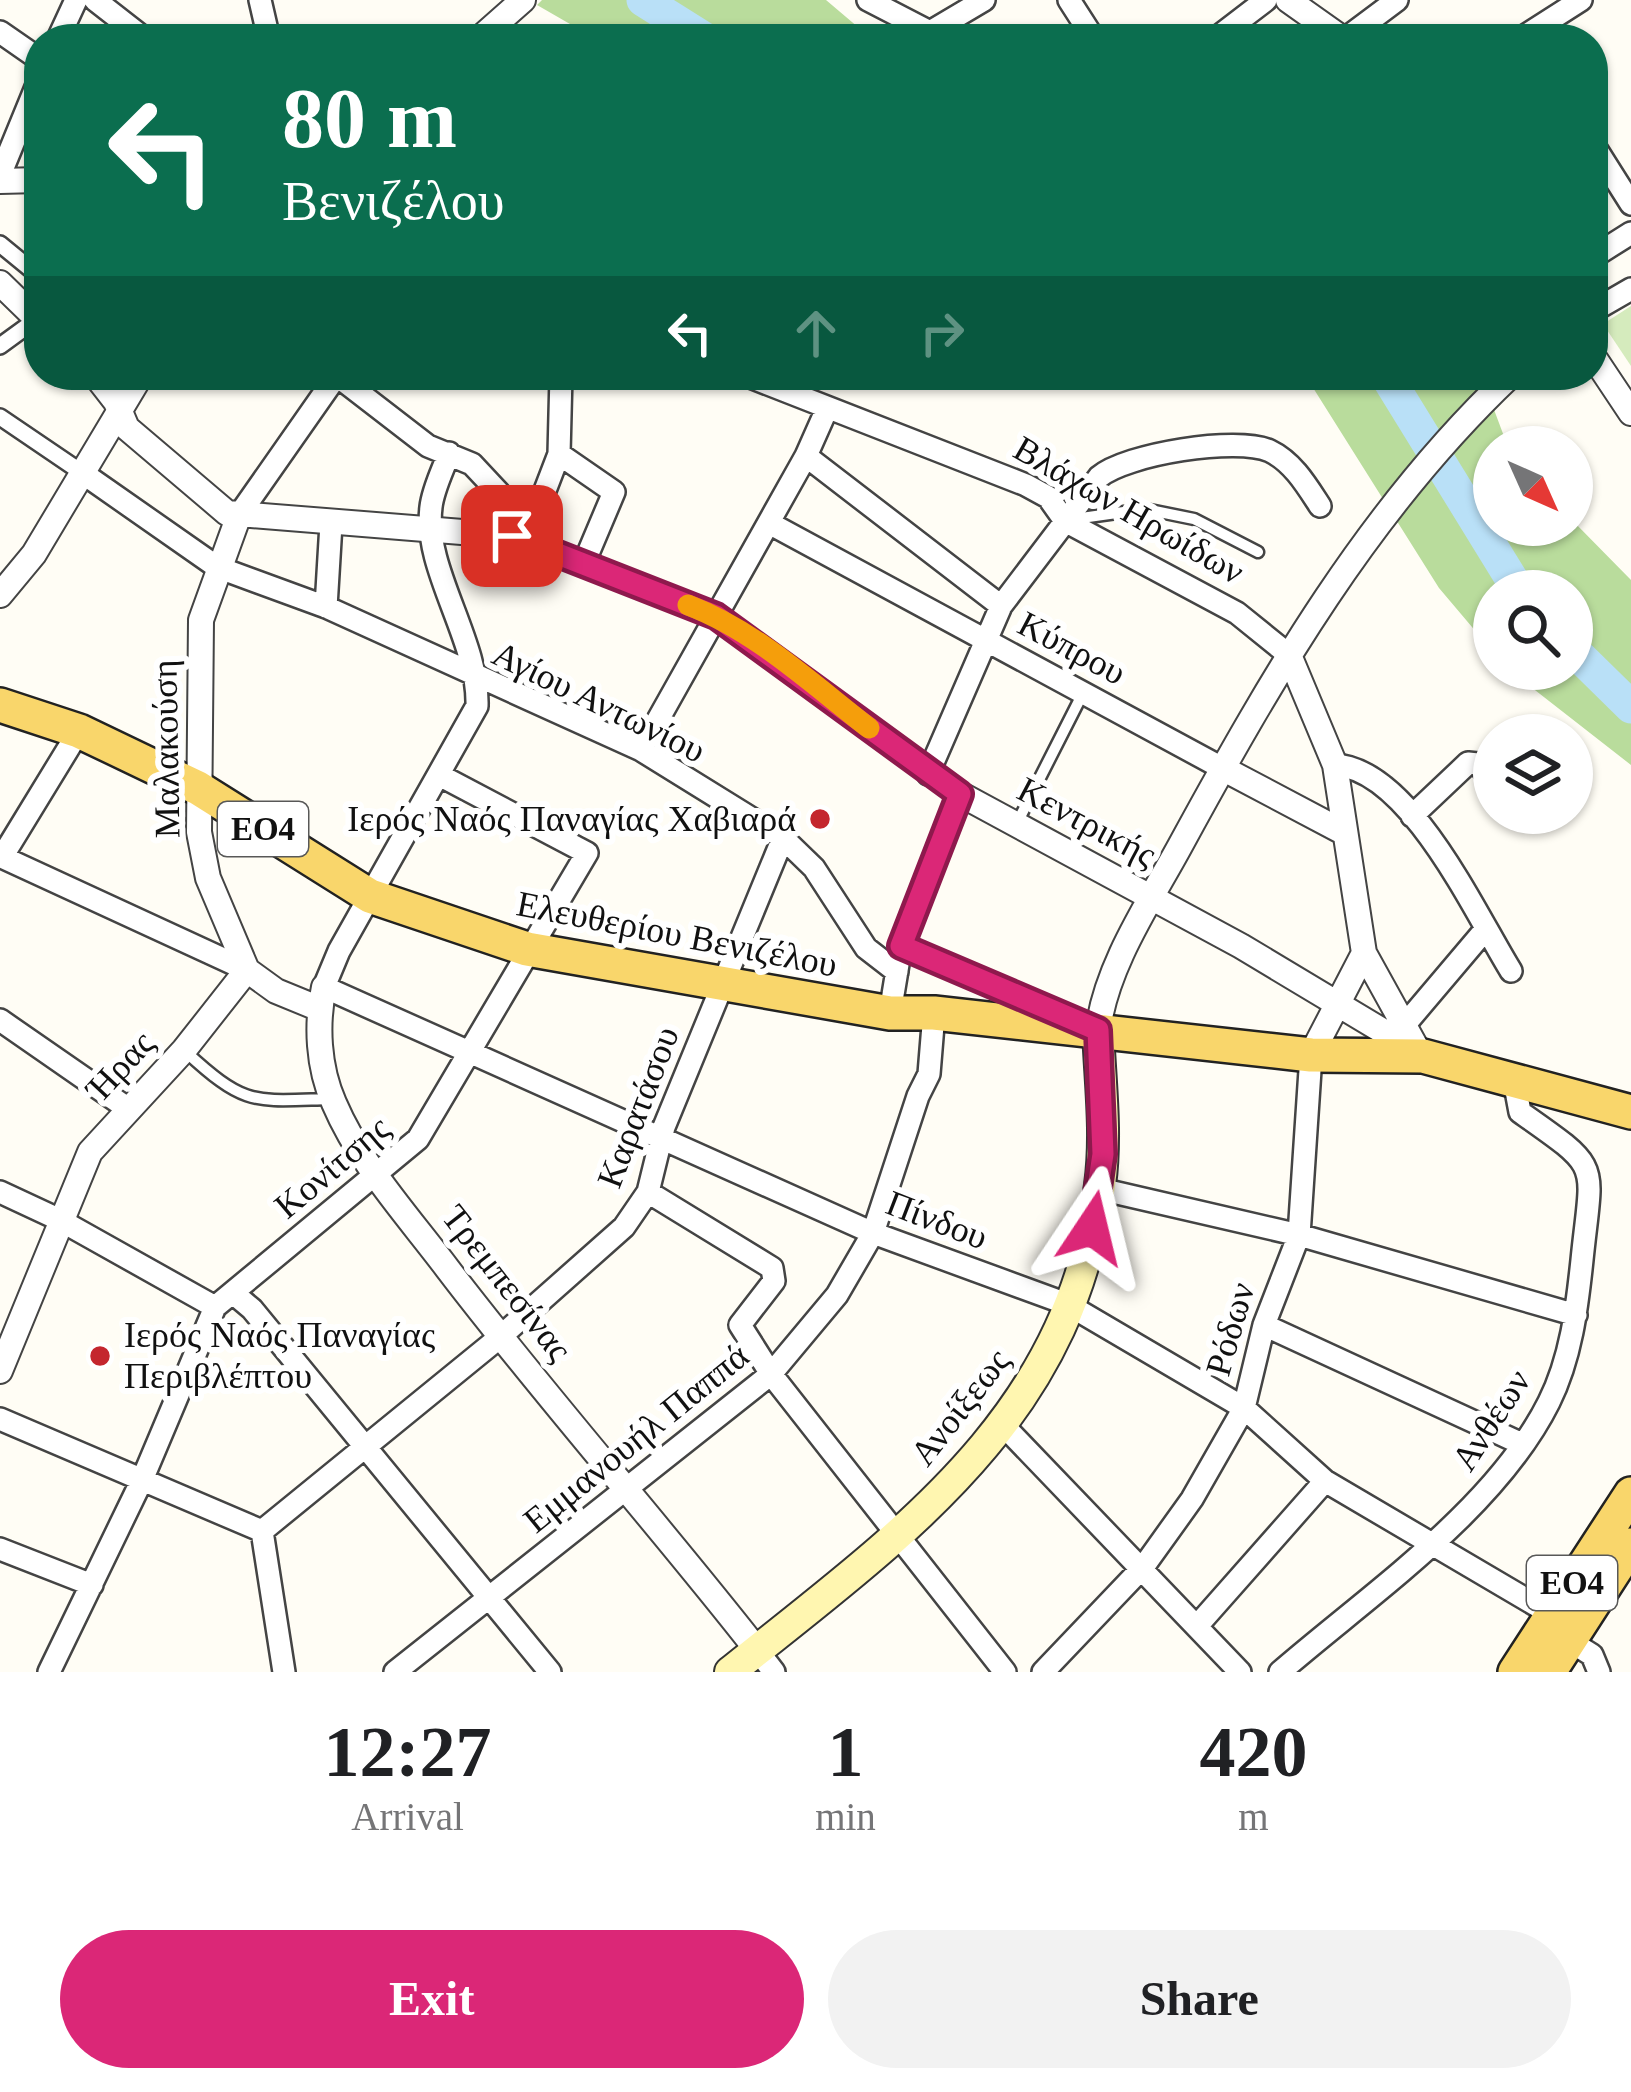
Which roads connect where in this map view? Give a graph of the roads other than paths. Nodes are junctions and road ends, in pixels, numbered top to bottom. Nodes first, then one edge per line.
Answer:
1 (94, 0) edge
2 (868, 0) edge
3 (984, 0) edge
4 (1266, 0) edge
5 (1288, 0) edge
6 (1397, 0) edge
7 (1581, 0) edge
8 (520, 4) edge
9 (125, 24) edge
10 (497, 24) edge
11 (911, 24) edge
12 (940, 24) edge
13 (1235, 24) edge
14 (1322, 24) edge
15 (1364, 24) edge
16 (1545, 24) edge
17 (24, 118) edge
18 (1608, 171) edge
19 (0, 178) edge
20 (1631, 204) edge
21 (0, 244) edge
22 (17, 259) junction
23 (24, 265) edge
24 (0, 274) edge
25 (0, 283) edge
26 (24, 306) edge
27 (24, 322) edge
28 (0, 346) edge
29 (1608, 378) edge
30 (104, 390) edge
31 (133, 390) edge
32 (326, 390) edge
33 (355, 390) edge
34 (561, 390) edge
35 (779, 390) edge
36 (1496, 390) edge
37 (826, 411) junction
38 (1631, 412) edge
39 (121, 415) junction
40 (0, 417) edge
41 (449, 453) junction
42 (559, 454) junction
43 (806, 456) junction
44 (84, 474) junction
45 (1320, 506) dead end
46 (239, 515) junction
47 (1065, 520) junction
48 (769, 523) junction
49 (331, 524) junction
50 (430, 531) junction
51 (519, 538) junction
52 (1258, 552) dead end
53 (584, 563) junction
54 (217, 567) junction
55 (0, 595) edge
56 (1001, 606) junction
57 (326, 607) junction
58 (716, 616) junction
59 (983, 641) junction
60 (1289, 655) junction
61 (478, 679) junction
62 (1082, 694) junction
63 (0, 705) edge
64 (79, 731) junction
65 (641, 750) junction
66 (1473, 764) edge
67 (1335, 765) junction
68 (1222, 768) junction
69 (928, 774) junction
70 (441, 776) junction
71 (198, 788) junction
72 (960, 794) junction
73 (1412, 816) junction
74 (1016, 825) junction
75 (1343, 832) junction
76 (783, 838) junction
77 (1, 858) edge
78 (370, 896) junction
79 (1152, 897) junction
80 (1485, 930) junction
81 (901, 946) junction
82 (527, 949) junction
83 (1364, 953) junction
84 (247, 970) junction
85 (1511, 971) dead end
86 (897, 972) junction
87 (719, 987) junction
88 (322, 998) junction
89 (1338, 1004) junction
90 (890, 1013) junction
91 (934, 1013) junction
92 (0, 1020) edge
93 (1402, 1028) junction
94 (1098, 1030) junction
95 (184, 1050) junction
96 (472, 1052) junction
97 (1312, 1055) junction
98 (1423, 1056) junction
99 (1514, 1079) junction
100 (332, 1099) junction
101 (1616, 1107) edge
102 (127, 1108) junction
103 (1631, 1132) edge
104 (663, 1136) junction
105 (376, 1174) junction
106 (1100, 1189) junction
107 (0, 1192) edge
108 (648, 1192) junction
109 (58, 1219) junction
110 (873, 1233) junction
111 (1299, 1235) junction
112 (224, 1300) junction
113 (1067, 1304) junction
114 (1576, 1315) junction
115 (1264, 1325) junction
116 (500, 1337) junction
117 (0, 1371) edge
118 (771, 1374) junction
119 (1244, 1408) junction
120 (0, 1419) edge
121 (1004, 1425) junction
122 (1522, 1444) junction
123 (364, 1450) junction
124 (142, 1480) junction
125 (1325, 1481) junction
126 (628, 1485) junction
127 (1631, 1494) edge
128 (262, 1531) junction
129 (898, 1534) junction
130 (1433, 1540) junction
131 (1631, 1545) edge
132 (0, 1549) edge
133 (1144, 1566) junction
134 (92, 1586) junction
135 (489, 1598) junction
136 (1197, 1626) junction
137 (1560, 1627) junction
138 (766, 1661) edge
139 (1552, 1671) edge
140 (49, 1672) edge
141 (284, 1672) edge
142 (395, 1672) edge
143 (550, 1672) edge
144 (730, 1672) edge
145 (1005, 1672) edge
146 (1043, 1672) edge
147 (1240, 1672) edge
148 (1280, 1672) edge
149 (1515, 1672) edge
150 (1599, 1672) edge

1 - 9 street
2 - 11 street
3 - 12 street
4 - 13 street
5 - 14 street
6 - 15 street
7 - 16 street
8 - 10 street
17 - 19 street
18 - 20 street
21 - 22 street
22 - 23 street
22 - 24 street
25 - 26 street
27 - 28 street
29 - 38 street
30 - 39 street, Κεντρικής
31 - 39 street
32 - 46 street
33 - 41 street
34 - 42 street
35 - 37 street, Βλάχων Ηρωίδων
36 - 60 street
37 - 43 street
37 - 47 street, Βλάχων Ηρωίδων
39 - 44 street
39 - 46 street, Κεντρικής
40 - 44 street
41 - 50 street
41 - 51 street
42 - 51 street
42 - 53 street
43 - 48 street
43 - 56 street
44 - 54 street, Αγίου Αντωνίου
44 - 55 street
45 - 47 street
46 - 49 street, Κεντρικής
46 - 54 street, Μαλακούση
47 - 52 lane
47 - 56 street
47 - 60 street, Βλάχων Ηρωίδων
48 - 58 street
48 - 59 street, Κύπρου
49 - 50 street, Κεντρικής
49 - 57 street
50 - 51 street, Κεντρικής
50 - 61 street
51 - 53 street, Κεντρικής
53 - 58 street, Κεντρικής
54 - 57 street, Αγίου Αντωνίου
54 - 71 street, Μαλακούση
56 - 59 street
57 - 61 street, Αγίου Αντωνίου
58 - 65 street
58 - 69 street, Κεντρικής
59 - 62 street, Κύπρου
59 - 69 street
60 - 67 street, Βλάχων Ηρωίδων
60 - 68 street
61 - 65 street, Αγίου Αντωνίου
61 - 70 street
62 - 68 street, Κύπρου
62 - 74 lane
63 - 64 main road, Ελευθερίου Βενιζέλου / ΕΟ4
64 - 71 main road, Ελευθερίου Βενιζέλου / ΕΟ4
64 - 77 street
65 - 76 street, Αγίου Αντωνίου
66 - 73 street
67 - 73 street
67 - 75 street, Βλάχων Ηρωίδων
68 - 75 street, Κύπρου
68 - 79 street
69 - 72 street, Κεντρικής
70 - 78 street
70 - 82 street, Κονίτσης
71 - 78 main road, Ελευθερίου Βενιζέλου / ΕΟ4
71 - 84 street, Μαλακούση
72 - 74 street, Κεντρικής
72 - 81 street
73 - 80 street
74 - 79 street, Κεντρικής
75 - 83 street, Βλάχων Ηρωίδων
76 - 86 street, Αγίου Αντωνίου
76 - 87 street, Καρατάσου
77 - 84 street
78 - 82 main road, Ελευθερίου Βενιζέλου / ΕΟ4
78 - 88 street
79 - 89 street, Κεντρικής
79 - 94 street
80 - 85 street
80 - 93 street
81 - 86 street
81 - 94 street
82 - 87 main road, Ελευθερίου Βενιζέλου / ΕΟ4
82 - 96 street, Κονίτσης
83 - 89 street, Ρόδων
83 - 93 street, Βλάχων Ηρωίδων
84 - 88 street
84 - 95 street, Ήρας
86 - 90 street
87 - 90 main road, Ελευθερίου Βενιζέλου / ΕΟ4
87 - 104 street, Καρατάσου
88 - 96 street, Πίνδου
88 - 100 street, Τρεμπεσίνας
89 - 97 street, Ρόδων
89 - 98 street, Κεντρικής
90 - 91 main road, Ελευθερίου Βενιζέλου / ΕΟ4
91 - 94 main road, Ελευθερίου Βενιζέλου / ΕΟ4
91 - 110 street, Εμμανουήλ Παππά
92 - 102 street
93 - 98 street, Βλάχων Ηρωίδων
94 - 97 main road, Ελευθερίου Βενιζέλου / ΕΟ4
94 - 106 main road, Ανοίξεως
95 - 100 lane
95 - 102 street, Ήρας
96 - 104 street, Πίνδου
96 - 105 street, Κονίτσης
97 - 98 main road, Ελευθερίου Βενιζέλου / ΕΟ4
97 - 111 street, Ρόδων
98 - 99 main road, Ελευθερίου Βενιζέλου / ΕΟ4
99 - 101 main road, Ελευθερίου Βενιζέλου / ΕΟ4
99 - 114 street, Ανθέων
100 - 105 street, Τρεμπεσίνας
101 - 103 main road, Ελευθερίου Βενιζέλου / ΕΟ4
102 - 109 street, Ήρας
104 - 108 street, Καρατάσου
104 - 110 street, Πίνδου
105 - 112 street, Κονίτσης
105 - 116 street, Τρεμπεσίνας
106 - 111 street
106 - 113 main road, Ανοίξεως
107 - 109 street
108 - 116 street, Καρατάσου
108 - 118 street
109 - 112 street
109 - 117 street, Ήρας
110 - 113 street, Πίνδου
110 - 118 street, Εμμανουήλ Παππά
111 - 114 street
111 - 115 street, Ρόδων
112 - 123 street
112 - 124 street, Κονίτσης
113 - 119 street, Πίνδου
113 - 121 main road, Ανοίξεως
114 - 122 street, Ανθέων
115 - 119 street, Ρόδων
115 - 122 street
116 - 123 street, Καρατάσου
116 - 126 street, Τρεμπεσίνας
118 - 126 street, Εμμανουήλ Παππά
118 - 129 street
119 - 125 street, Πίνδου
119 - 133 street, Ρόδων
120 - 124 street
121 - 129 main road, Ανοίξεως
121 - 133 street
122 - 130 street, Ανθέων
123 - 128 street, Καρατάσου
123 - 135 street
124 - 128 street
124 - 134 street, Κονίτσης
125 - 130 street, Πίνδου
125 - 136 street
126 - 135 street, Εμμανουήλ Παππά
126 - 138 street, Τρεμπεσίνας
127 - 137 main road, ΕΟ4
128 - 141 street
129 - 138 main road, Ανοίξεως
129 - 145 street
130 - 137 street, Πίνδου
130 - 148 street, Ανθέων
131 - 137 main road, ΕΟ4
132 - 134 street
133 - 136 street
133 - 146 street, Ρόδων
134 - 140 street, Κονίτσης
135 - 142 street, Εμμανουήλ Παππά
135 - 143 street
136 - 147 street
137 - 139 main road, ΕΟ4
137 - 149 main road, ΕΟ4
137 - 150 street, Πίνδου
138 - 144 main road, Ανοίξεως

